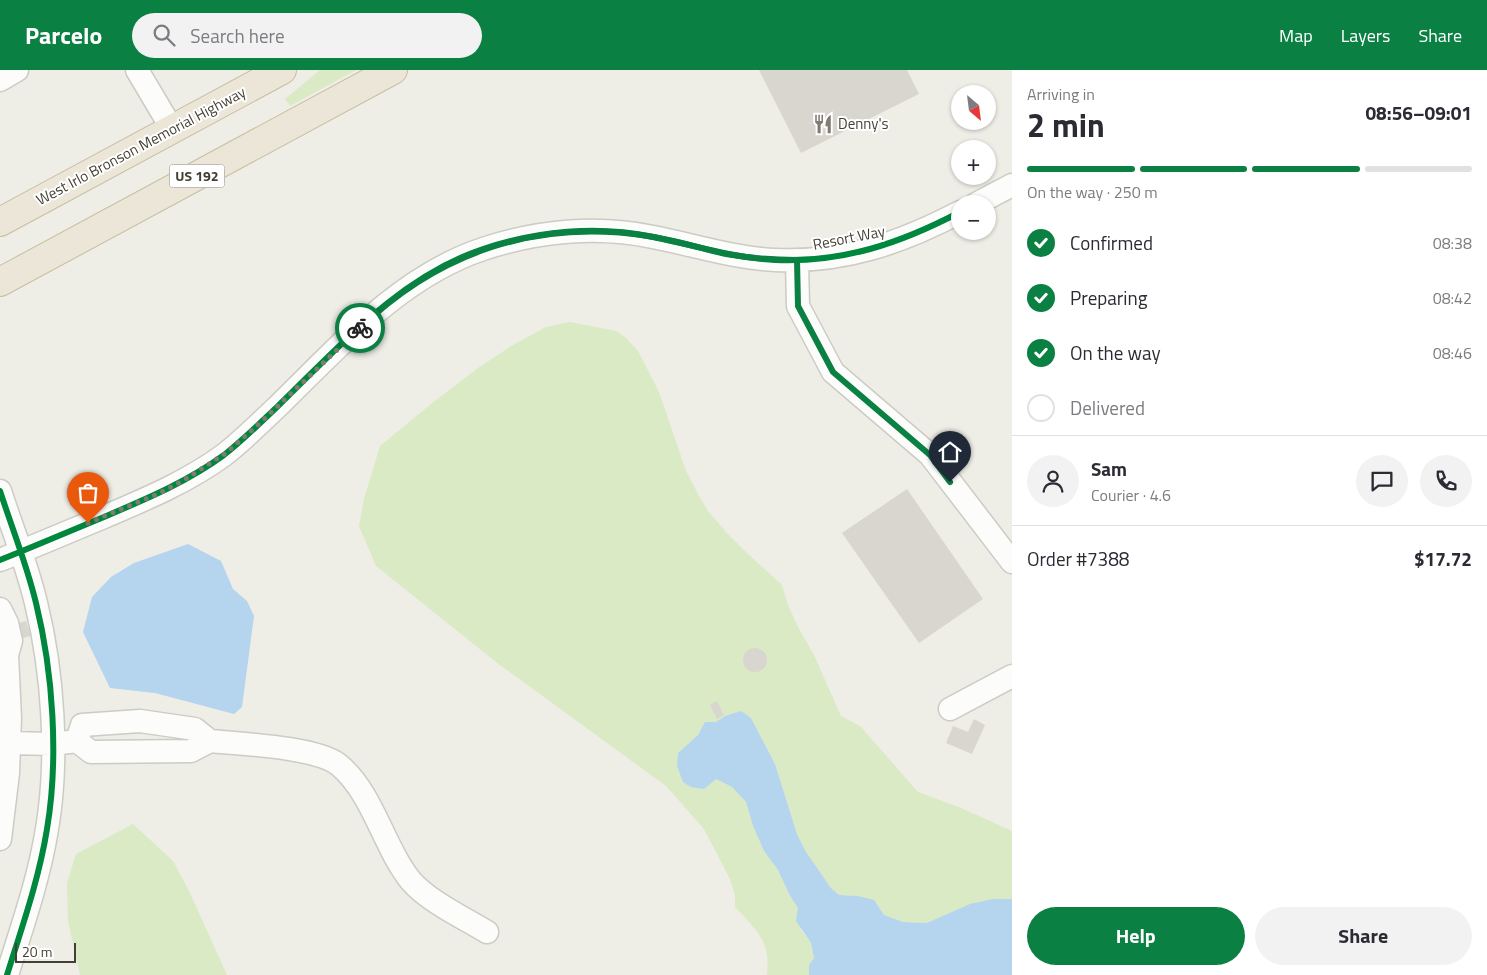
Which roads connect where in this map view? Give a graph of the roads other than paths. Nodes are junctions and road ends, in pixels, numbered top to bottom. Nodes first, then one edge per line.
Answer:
1 (17, 70) edge
2 (137, 70) edge
3 (282, 70) edge
4 (393, 70) edge
5 (0, 80) edge
6 (172, 129) junction
7 (1012, 185) edge
8 (993, 195) edge
9 (951, 217) edge
10 (2, 222) edge
11 (797, 260) junction
12 (0, 282) edge
13 (0, 491) edge
14 (20, 552) junction
15 (0, 560) edge
16 (1012, 562) edge
17 (0, 609) edge
18 (3, 650) edge
19 (1012, 676) edge
20 (950, 709) dead end
21 (144, 721) junction
22 (77, 741) junction
23 (210, 741) junction
24 (3, 743) edge
25 (53, 744) junction
26 (148, 752) junction
27 (0, 838) edge
28 (487, 932) dead end
29 (7, 975) edge

1 - 5 street
2 - 6 street
3 - 6 highway, West Irlo Bronson Memorial Highway
4 - 12 highway, US 192
6 - 10 highway, West Irlo Bronson Memorial Highway
7 - 8 street
9 - 11 street, Resort Way
11 - 14 street, Resort Way
11 - 16 street
13 - 14 street
14 - 15 street, Resort Way
14 - 25 street
17 - 18 street
18 - 24 street
19 - 20 street
21 - 22 street
21 - 23 street
21 - 26 street
22 - 25 street
22 - 26 street
23 - 26 street
23 - 28 street
24 - 25 street
24 - 27 street
25 - 29 street

